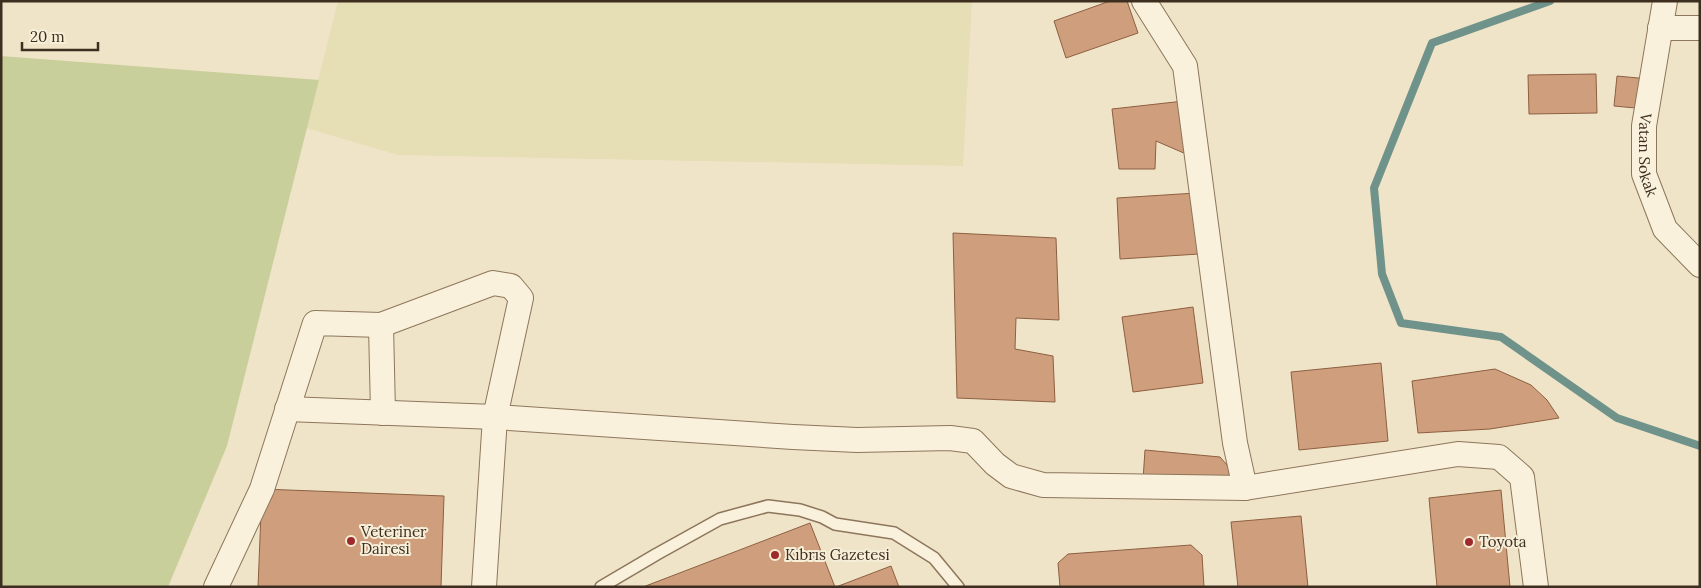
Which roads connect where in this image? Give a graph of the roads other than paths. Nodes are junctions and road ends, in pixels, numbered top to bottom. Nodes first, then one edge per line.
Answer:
1 (1144, 1) edge
2 (1665, 1) edge
3 (1660, 28) junction
4 (1700, 28) edge
5 (1700, 265) edge
6 (381, 325) junction
7 (287, 409) junction
8 (383, 413) junction
9 (495, 417) junction
10 (1245, 488) junction
11 (216, 587) edge
12 (484, 587) edge
13 (601, 587) edge
14 (958, 587) edge
15 (1536, 587) edge

1 - 10 street
2 - 3 street, Vatan Sokak
3 - 4 street
3 - 5 street, Vatan Sokak
6 - 7 street
6 - 8 street
6 - 9 street
7 - 8 street
7 - 11 street
8 - 9 street
9 - 10 street
9 - 12 street
10 - 15 street
13 - 14 lane

